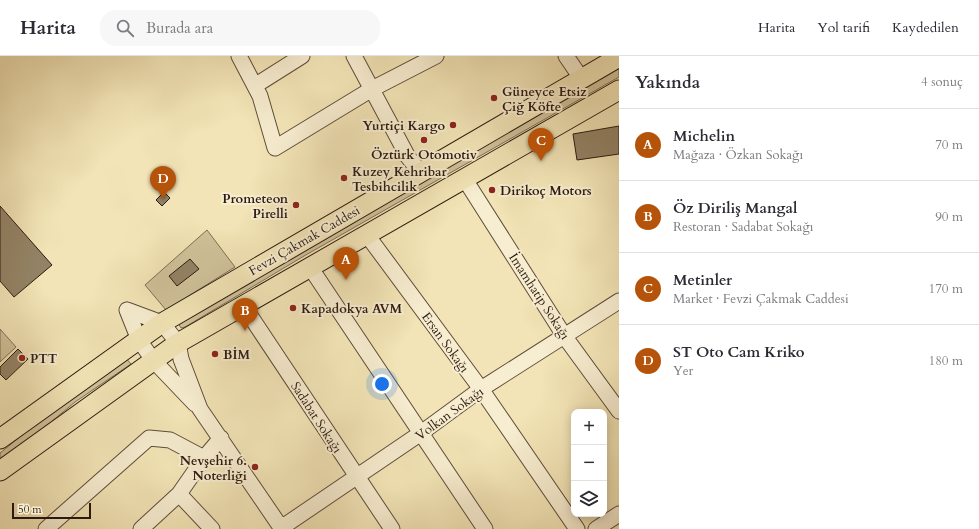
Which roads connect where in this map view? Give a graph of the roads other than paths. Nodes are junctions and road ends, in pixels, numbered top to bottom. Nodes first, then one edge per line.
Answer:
1 (239, 56) edge
2 (302, 56) edge
3 (354, 56) edge
4 (436, 56) edge
5 (566, 56) edge
6 (619, 56) edge
7 (581, 78) junction
8 (256, 85) junction
9 (372, 89) junction
10 (619, 90) edge
11 (420, 172) junction
12 (464, 178) junction
13 (367, 235) junction
14 (310, 267) junction
15 (619, 301) edge
16 (243, 305) junction
17 (162, 323) junction
18 (565, 337) junction
19 (139, 340) junction
20 (178, 342) junction
21 (153, 360) junction
22 (481, 389) junction
23 (200, 410) junction
24 (619, 411) edge
25 (422, 433) junction
26 (221, 438) junction
27 (0, 439) edge
28 (204, 458) junction
29 (0, 471) edge
30 (356, 477) junction
31 (179, 494) junction
32 (619, 514) edge
33 (282, 528) edge
34 (46, 529) edge
35 (140, 529) edge
36 (212, 529) edge
37 (392, 529) edge
38 (485, 529) edge
39 (577, 529) edge
40 (596, 529) edge

1 - 8 street
2 - 8 street
3 - 9 street
4 - 9 street
5 - 7 street
6 - 7 main road, Fevzi Çakmak Caddesi
7 - 11 main road, Fevzi Çakmak Caddesi
8 - 9 street
9 - 11 street
10 - 12 main road, Fevzi Çakmak Caddesi
11 - 17 main road, Fevzi Çakmak Caddesi
12 - 13 main road, Fevzi Çakmak Caddesi
12 - 18 street, İmamhatip Sokağı
13 - 14 main road, Fevzi Çakmak Caddesi
13 - 22 street, Ersan Sokağı
14 - 16 main road, Fevzi Çakmak Caddesi
14 - 25 street
15 - 18 street, Volkan Sokağı
16 - 20 main road, Fevzi Çakmak Caddesi
16 - 30 street, Sadabat Sokağı
17 - 19 main road, Fevzi Çakmak Caddesi
17 - 19 street
17 - 20 street
18 - 22 street, Volkan Sokağı
18 - 24 street, İmamhatip Sokağı
19 - 21 street
19 - 27 main road, Fevzi Çakmak Caddesi
20 - 21 main road, Fevzi Çakmak Caddesi
20 - 23 street
21 - 23 street
21 - 29 main road, Fevzi Çakmak Caddesi
22 - 25 street, Volkan Sokağı
22 - 39 street, Ersan Sokağı
23 - 26 street
25 - 30 street, Volkan Sokağı
25 - 38 street
26 - 28 street
26 - 33 street
28 - 31 street
28 - 34 street
30 - 33 street, Volkan Sokağı
30 - 37 street, Sadabat Sokağı
31 - 35 street
31 - 36 street
32 - 40 street

